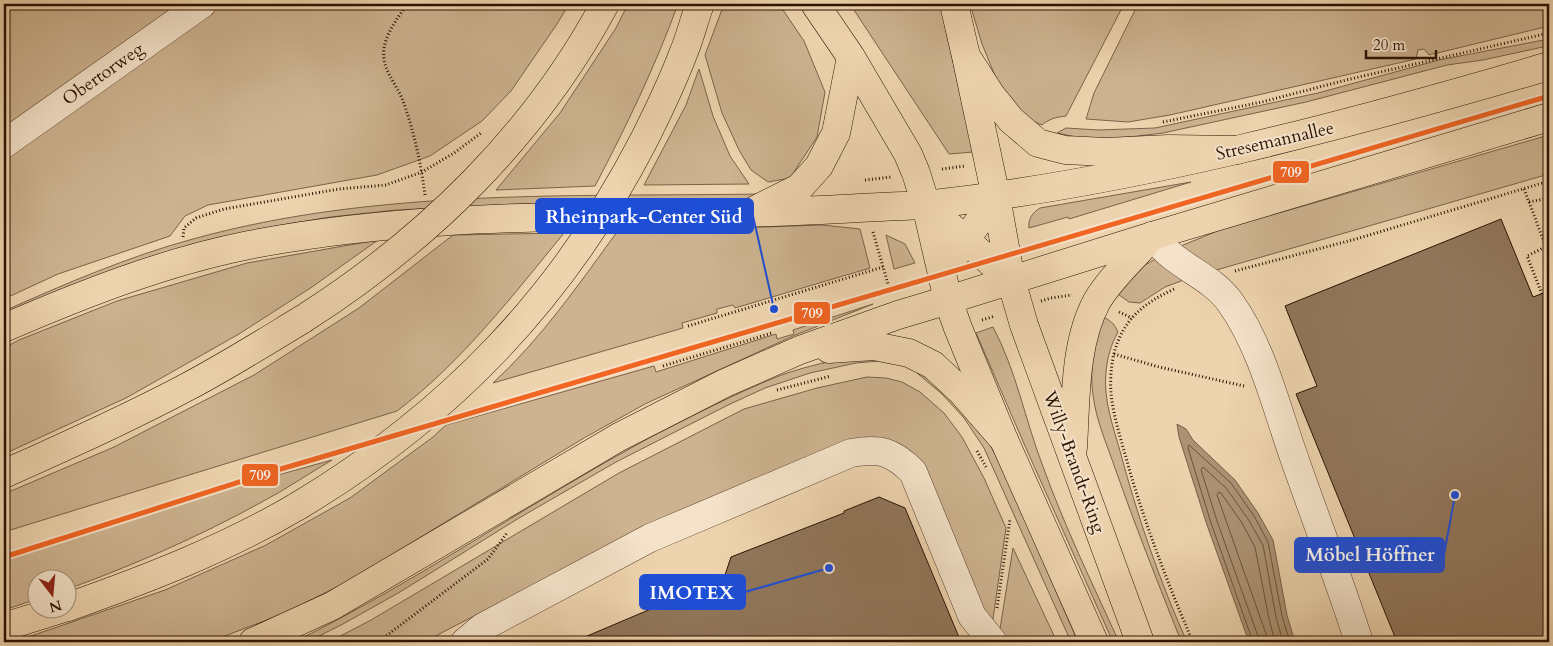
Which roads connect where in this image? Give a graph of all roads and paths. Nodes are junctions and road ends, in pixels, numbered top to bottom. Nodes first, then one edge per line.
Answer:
1 (202, 4) edge
2 (407, 4) edge
3 (605, 4) edge
4 (700, 4) edge
5 (815, 4) edge
6 (954, 4) edge
7 (1549, 33) edge
8 (966, 56) junction
9 (851, 57) junction
10 (1549, 66) edge
11 (1549, 117) edge
12 (1158, 123) dead end
13 (487, 129) dead end
14 (4, 144) edge
15 (1237, 150) junction
16 (989, 162) junction
17 (422, 172) junction
18 (916, 173) junction
19 (1549, 182) edge
20 (1524, 189) junction
21 (996, 197) junction
22 (425, 198) dead end
23 (1549, 198) edge
24 (1528, 202) junction
25 (926, 205) junction
26 (865, 207) junction
27 (749, 213) junction
28 (1152, 236) junction
29 (965, 240) junction
30 (1548, 246) edge
31 (188, 260) junction
32 (883, 266) junction
33 (1204, 279) junction
34 (1011, 280) junction
35 (946, 287) junction
36 (1542, 294) dead end
37 (898, 315) junction
38 (688, 326) dead end
39 (4, 328) edge
40 (800, 350) junction
41 (1114, 354) junction
42 (834, 375) dead end
43 (1272, 392) junction
44 (770, 393) dead end
45 (1004, 440) junction
46 (976, 449) dead end
47 (1072, 459) junction
48 (4, 474) edge
49 (990, 476) dead end
50 (1006, 511) dead end
51 (1010, 520) junction
52 (1014, 528) dead end
53 (507, 533) dead end
54 (78, 603) edge
55 (32, 618) edge
56 (4, 626) edge
57 (994, 630) edge
58 (253, 642) edge
59 (378, 642) edge
60 (465, 642) edge
61 (472, 642) edge
62 (491, 642) edge
63 (1094, 642) edge
64 (1140, 642) edge
65 (1193, 642) edge
66 (1359, 642) edge

1 - 14 lane, Obertorweg
2 - 17 path
3 - 48 main road, bridge
4 - 54 main road, bridge
5 - 9 main road
6 - 8 main road, Willy-Brandt-Ring
7 - 12 path
8 - 15 main road
8 - 16 main road, Willy-Brandt-Ring
9 - 18 main road
9 - 27 main road
10 - 15 main road, Stresemannallee
11 - 28 main road
13 - 17 path
15 - 21 main road, Stresemannallee
16 - 18 path
16 - 21 main road, Willy-Brandt-Ring
17 - 22 path
17 - 31 path
18 - 25 main road
18 - 26 path
19 - 20 path
20 - 24 path
20 - 33 path
21 - 25 main road, Stresemannallee
21 - 29 main road
21 - 34 main road, Willy-Brandt-Ring
23 - 24 path
24 - 30 path
25 - 26 main road, Stresemannallee
25 - 29 main road
25 - 35 main road
26 - 27 main road, Stresemannallee
26 - 32 path
27 - 31 main road, Stresemannallee
28 - 33 lane
28 - 34 main road
28 - 47 main road
29 - 34 main road
29 - 35 main road
30 - 36 path
31 - 39 main road, Stresemannallee
32 - 37 path
32 - 38 path
33 - 41 path
33 - 43 lane
34 - 35 main road
34 - 47 main road, Willy-Brandt-Ring
35 - 37 main road
35 - 45 main road
37 - 40 main road
40 - 45 main road
40 - 58 main road
41 - 43 path
41 - 65 path
42 - 44 path
43 - 66 lane
45 - 63 main road
46 - 49 path
47 - 64 main road, Willy-Brandt-Ring
50 - 51 path
51 - 52 path
51 - 57 path
53 - 59 path
55 - 56 main road
57 - 60 lane
61 - 62 lane

